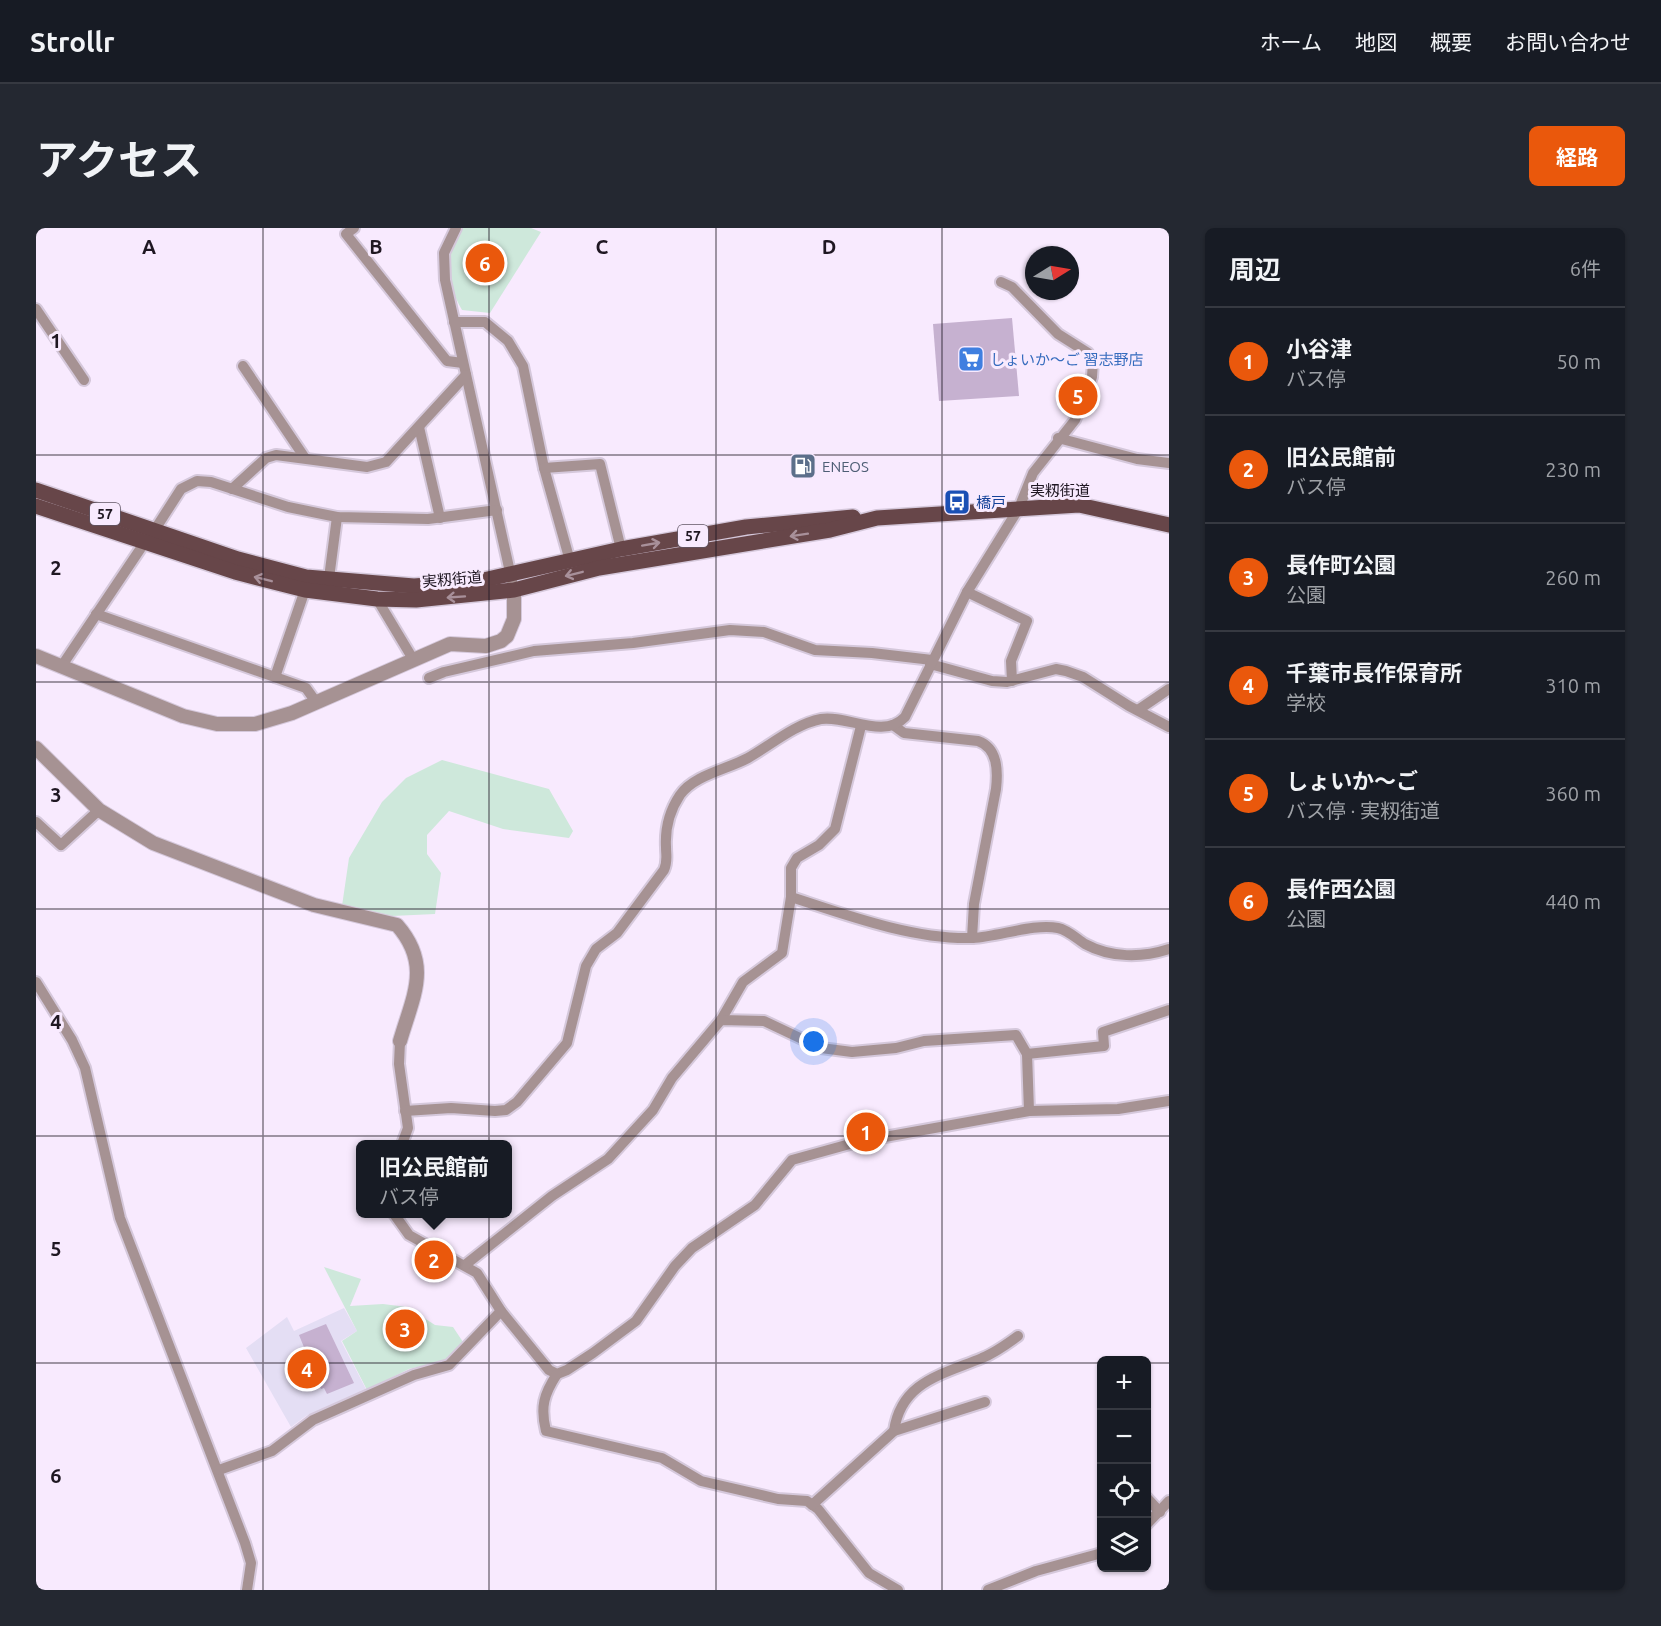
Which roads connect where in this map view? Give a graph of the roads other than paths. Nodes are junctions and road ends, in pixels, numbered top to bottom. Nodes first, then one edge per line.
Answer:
1 (354, 228) edge
2 (456, 228) edge
3 (1001, 282) dead end
4 (36, 309) edge
5 (454, 322) junction
6 (463, 363) junction
7 (243, 366) dead end
8 (466, 375) junction
9 (84, 380) dead end
10 (419, 427) junction
11 (1058, 438) junction
12 (305, 458) junction
13 (1169, 463) edge
14 (544, 468) junction
15 (232, 489) junction
16 (36, 490) edge
17 (36, 506) edge
18 (1019, 508) junction
19 (497, 510) junction
20 (337, 517) junction
21 (440, 518) junction
22 (877, 518) junction
23 (1169, 525) edge
24 (149, 537) junction
25 (621, 549) junction
26 (570, 561) junction
27 (512, 574) junction
28 (329, 578) junction
29 (305, 590) junction
30 (513, 590) junction
31 (967, 592) junction
32 (377, 599) junction
33 (96, 614) junction
34 (36, 656) edge
35 (413, 659) junction
36 (931, 662) junction
37 (61, 667) junction
38 (274, 677) junction
39 (429, 678) dead end
40 (1012, 681) junction
41 (1169, 689) edge
42 (316, 702) junction
43 (1138, 710) junction
44 (893, 725) junction
45 (861, 726) junction
46 (1169, 727) edge
47 (36, 748) edge
48 (99, 810) junction
49 (36, 822) edge
50 (791, 897) junction
51 (972, 938) junction
52 (1169, 949) edge
53 (36, 982) edge
54 (1169, 1010) edge
55 (721, 1020) junction
56 (400, 1041) joint
57 (1027, 1054) junction
58 (1169, 1101) edge
59 (1029, 1111) junction
60 (405, 1112) junction
61 (404, 1140) edge
62 (397, 1218) edge
63 (465, 1264) junction
64 (501, 1311) junction
65 (1018, 1336) dead end
66 (557, 1374) junction
67 (985, 1402) dead end
68 (894, 1431) junction
69 (219, 1470) junction
70 (1169, 1501) edge
71 (1151, 1502) edge
72 (812, 1504) junction
73 (1160, 1512) junction
74 (1151, 1520) edge
75 (1097, 1554) edge
76 (247, 1590) edge
77 (898, 1590) edge
78 (988, 1590) edge

1 - 6 street
2 - 5 street
3 - 11 street
4 - 9 street
5 - 6 street
5 - 14 street
6 - 8 street
7 - 12 street
8 - 10 street
8 - 19 street
10 - 12 street
10 - 21 street
11 - 13 street
11 - 18 street
12 - 15 street
14 - 25 street
14 - 26 street
15 - 20 street
15 - 24 street
16 - 24 main road, 実籾街道 / 57
17 - 24 main road, 実籾街道 / 57
18 - 22 main road, 実籾街道 / 57
18 - 23 main road, 実籾街道 / 57
18 - 31 street
19 - 21 street
19 - 27 street
20 - 21 street
20 - 28 street
25 -> 22 main road, 実籾街道 / 57
22 -> 30 main road, 実籾街道 / 57
24 - 28 main road, 実籾街道 / 57
29 -> 24 main road, 実籾街道 / 57
24 - 33 street
25 - 26 main road, 実籾街道 / 57
26 - 27 main road, 実籾街道 / 57
27 - 28 main road, 実籾街道 / 57
27 - 30 street
29 - 32 main road, 実籾街道 / 57
29 - 38 street
30 -> 32 main road, 実籾街道 / 57
30 - 35 street
31 - 36 street
31 - 40 street
32 - 35 street
33 - 37 street
33 - 38 street
34 - 37 street
35 - 42 street
36 - 39 street
36 - 40 street
36 - 44 street
37 - 42 street
38 - 42 street
40 - 43 street
41 - 43 street
43 - 46 street
44 - 45 street
44 - 51 street
45 - 50 street
45 - 60 street
47 - 48 street
48 - 49 street
48 - 56 street
50 - 51 street
50 - 55 street
51 - 52 street
53 - 69 street
54 - 57 street
55 - 57 street
55 - 63 street
56 - 60 street
57 - 59 street
58 - 59 street
59 - 66 street
60 - 61 street
62 - 63 street
63 - 64 street
64 - 66 street
64 - 69 street
65 - 68 street
66 - 72 street
67 - 68 street
68 - 72 street
69 - 76 street
70 - 73 street
71 - 73 street
72 - 77 street
73 - 74 street
75 - 78 street

